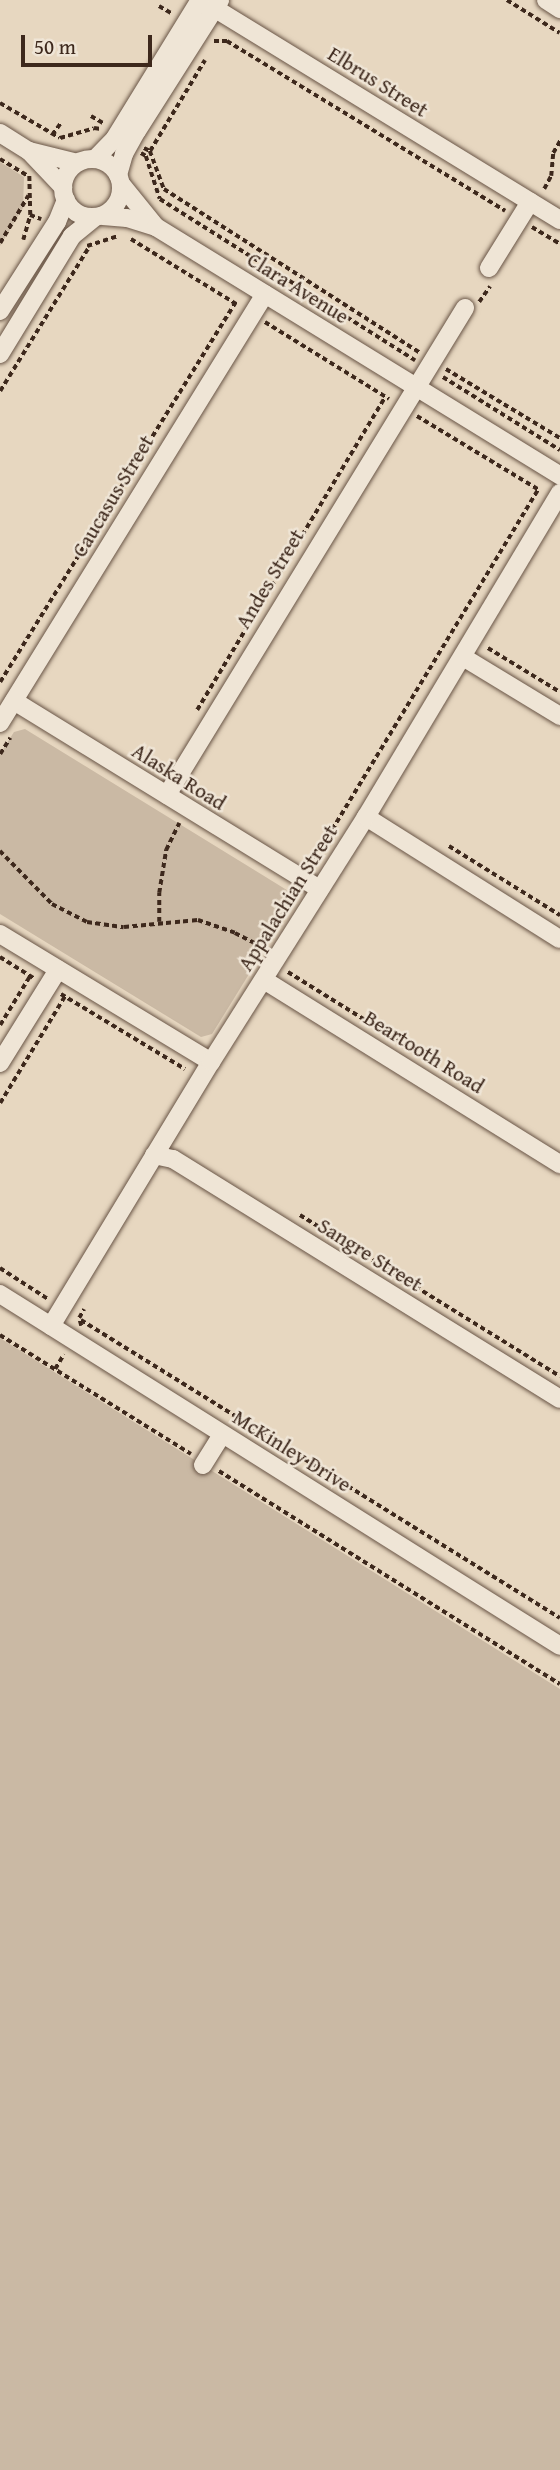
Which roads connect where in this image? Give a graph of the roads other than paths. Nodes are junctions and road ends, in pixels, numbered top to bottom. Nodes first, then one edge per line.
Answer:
1 (546, 0) edge
2 (209, 2) edge
3 (560, 9) edge
4 (0, 133) edge
5 (124, 139) junction
6 (29, 151) junction
7 (95, 159) junction
8 (77, 163) junction
9 (120, 180) junction
10 (64, 194) junction
11 (530, 202) junction
12 (98, 217) junction
13 (560, 220) edge
14 (156, 227) junction
15 (489, 268) road end
16 (265, 294) junction
17 (465, 308) road end
18 (0, 311) edge
19 (0, 354) edge
20 (415, 389) junction
21 (560, 476) edge
22 (557, 497) edge
23 (463, 657) junction
24 (14, 702) junction
25 (560, 716) edge
26 (0, 723) edge
27 (167, 795) junction
28 (366, 817) junction
29 (320, 889) junction
30 (0, 934) edge
31 (560, 939) edge
32 (58, 970) junction
33 (264, 980) junction
34 (211, 1062) junction
35 (0, 1063) edge
36 (154, 1154) junction
37 (560, 1164) edge
38 (0, 1294) edge
39 (51, 1326) junction
40 (560, 1399) edge
41 (222, 1434) junction
42 (204, 1464) road end
43 (560, 1646) edge

1 - 3 street
2 - 5 street
2 - 11 street, Elbrus Street
4 - 6 street
5 - 7 street
5 - 9 street
6 - 8 street
6 - 10 street
7 - 8 street
7 - 9 street
8 - 10 street
9 - 12 street
9 - 14 street, Clara Avenue
10 - 12 street
10 - 18 street
11 - 13 street, Elbrus Street
11 - 15 street
12 - 14 street, Clara Avenue
12 - 19 street
14 - 16 street, Clara Avenue
16 - 20 street, Clara Avenue
16 - 24 street, Caucasus Street
17 - 20 street
20 - 21 street, Clara Avenue
20 - 27 street, Andes Street
22 - 23 street, Appalachian Street
23 - 25 street
23 - 28 street, Appalachian Street
24 - 26 street, Caucasus Street
24 - 27 street, Alaska Road
27 - 29 street, Alaska Road
28 - 29 street, Appalachian Street
28 - 31 street
29 - 33 street, Appalachian Street
30 - 32 street
32 - 34 street
32 - 35 street
33 - 34 street, Appalachian Street
33 - 37 street, Beartooth Road
34 - 36 street, Appalachian Street
36 - 39 street, Appalachian Street
36 - 40 street, Sangre Street
38 - 39 street, McKinley Drive
39 - 41 street, McKinley Drive
41 - 42 street
41 - 43 street, McKinley Drive

